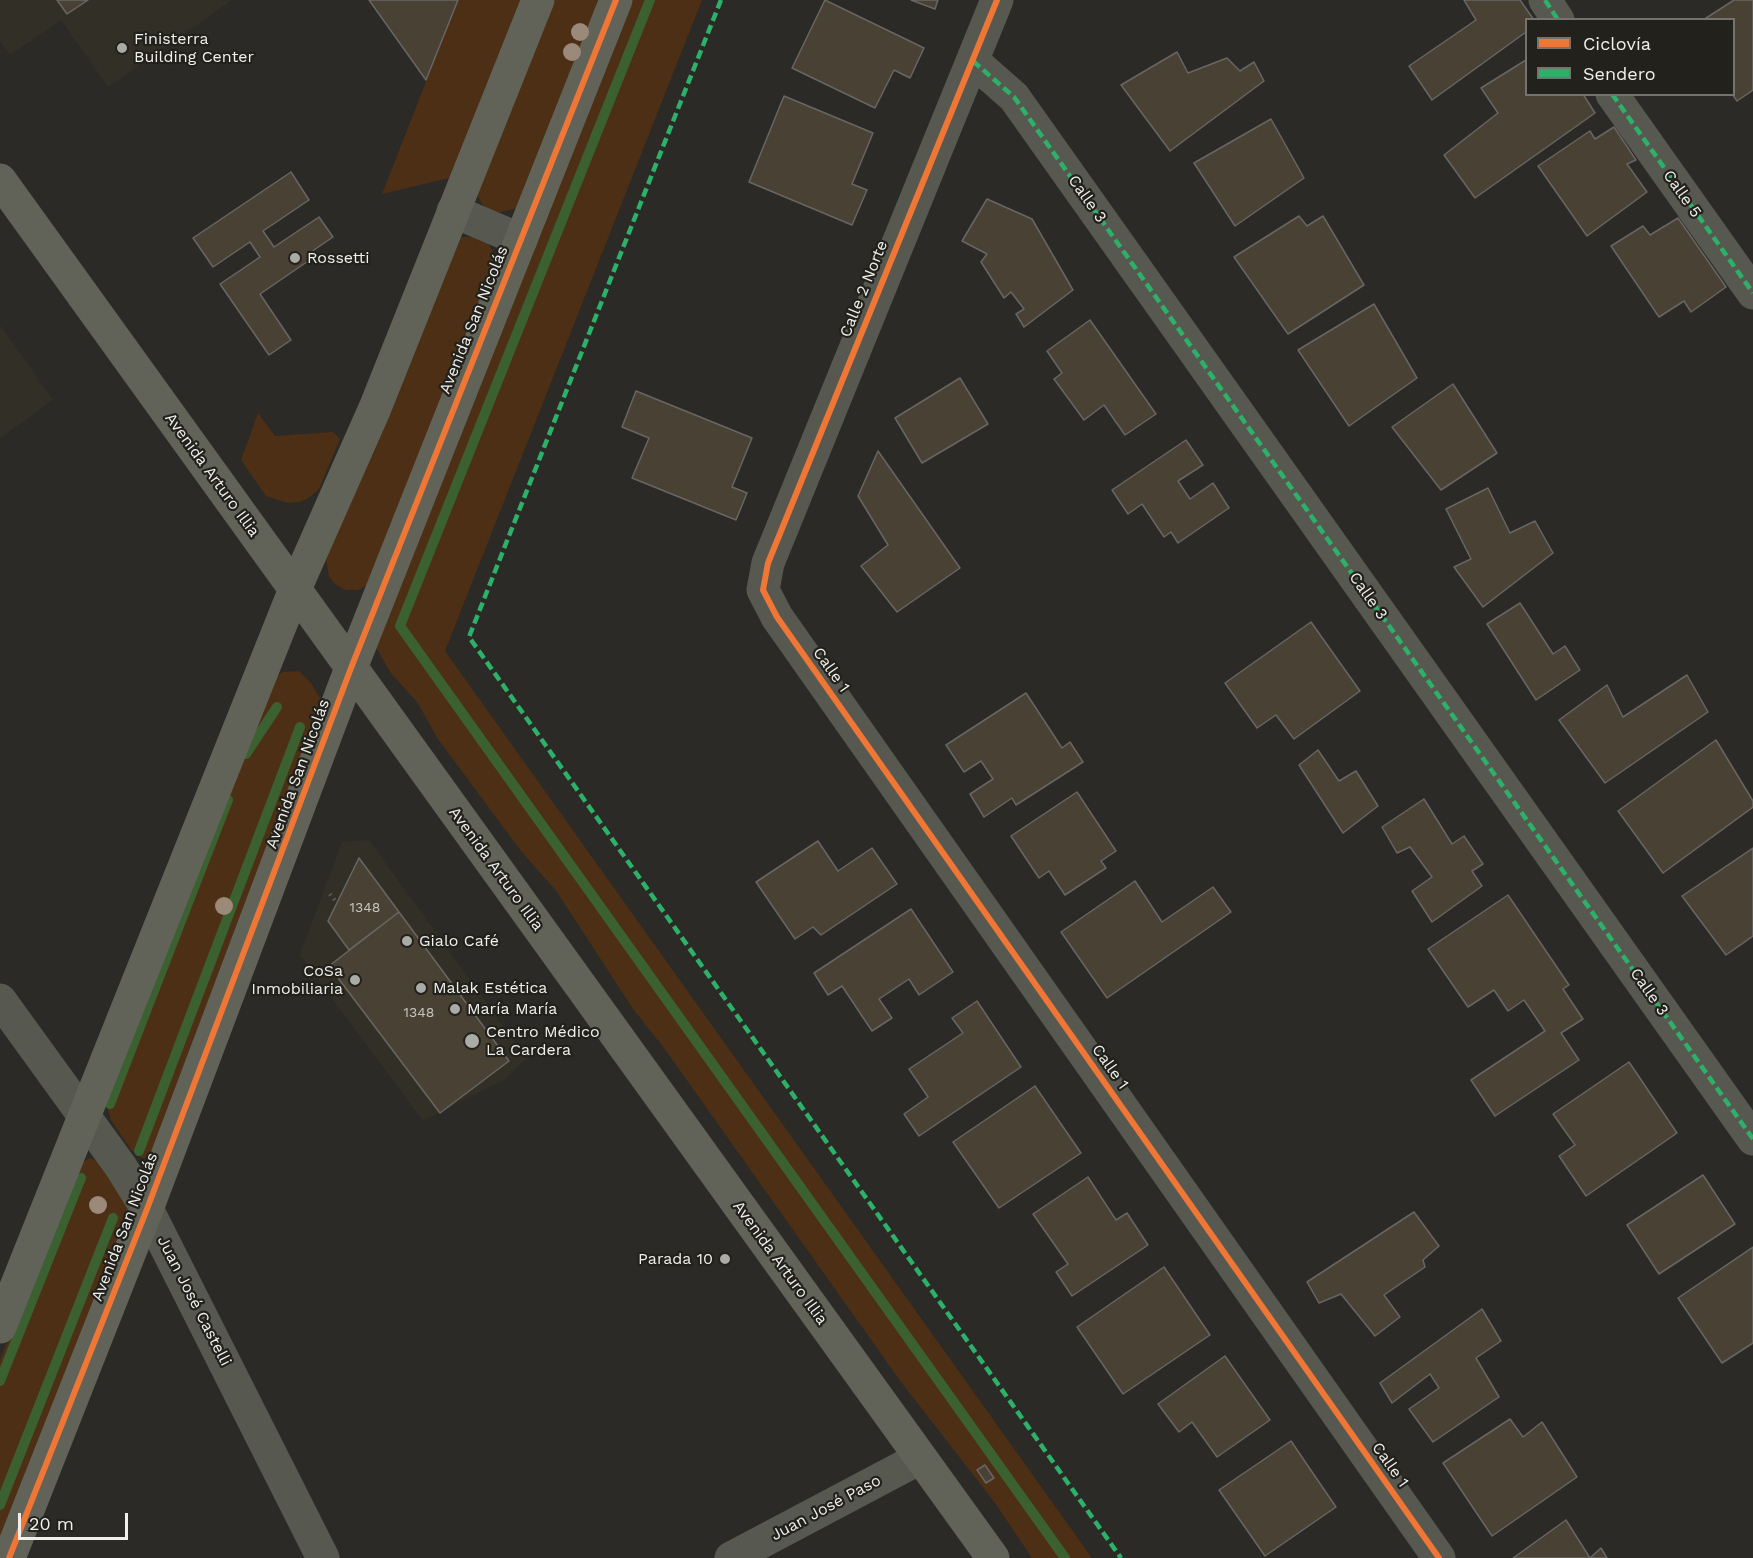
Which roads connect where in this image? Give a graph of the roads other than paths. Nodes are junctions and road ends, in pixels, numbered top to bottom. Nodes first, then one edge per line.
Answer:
1 (538, 0) edge
2 (616, 0) edge
3 (997, 0) edge
4 (1545, 0) edge
5 (1557, 18) edge
6 (973, 61) junction
7 (1613, 96) edge
8 (0, 180) edge
9 (453, 211) junction
10 (520, 240) junction
11 (1753, 293) edge
12 (295, 589) junction
13 (763, 590) joint
14 (351, 668) junction
15 (0, 1000) edge
16 (84, 1116) junction
17 (1753, 1139) edge
18 (147, 1209) junction
19 (0, 1327) edge
20 (920, 1458) junction
21 (9, 1558) edge
22 (322, 1558) edge
23 (731, 1558) edge
24 (993, 1558) edge
25 (1439, 1558) edge

1 - 9 street
2 - 10 street, Avenida San Nicolás
3 - 6 street, Calle 2 Norte
4 - 5 street
6 - 13 street, Calle 2 Norte
6 - 17 street, Calle 3
7 - 11 street, Calle 5
8 - 12 street, Avenida Arturo Illia
9 - 10 street
9 - 12 street
10 - 14 street, Avenida San Nicolás
12 - 14 street, Avenida Arturo Illia
12 - 16 street
13 - 25 street, Calle 1
14 - 18 street, Avenida San Nicolás
14 - 20 street, Avenida Arturo Illia
15 - 16 street, Juan José Castelli
16 - 18 street, Juan José Castelli
16 - 19 street
18 - 21 street, Avenida San Nicolás
18 - 22 street, Juan José Castelli
20 - 23 street, Juan José Paso
20 - 24 street, Avenida Arturo Illia

